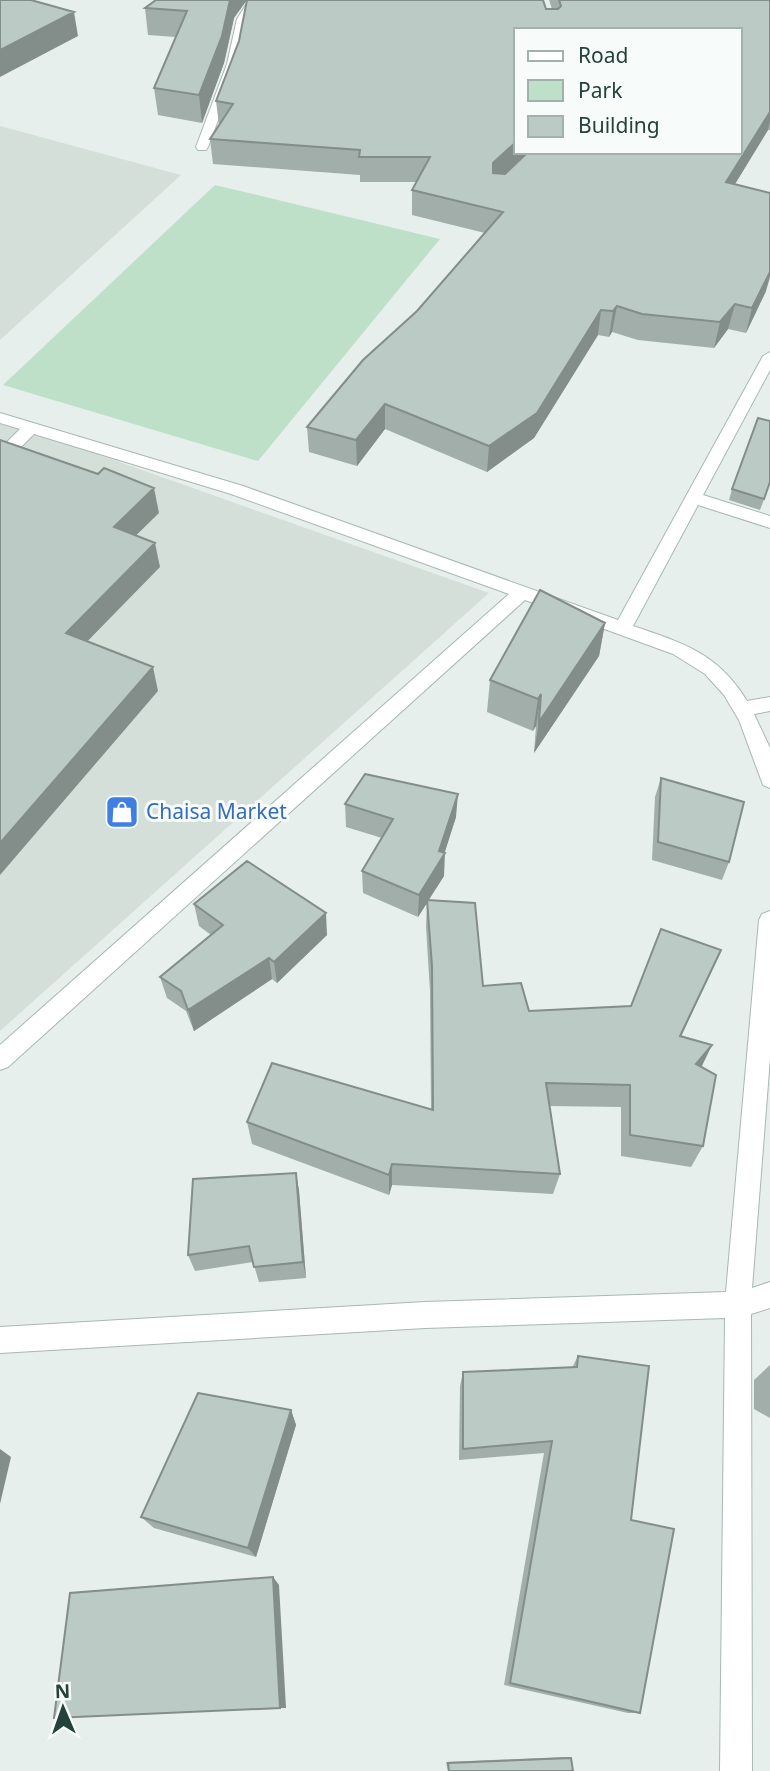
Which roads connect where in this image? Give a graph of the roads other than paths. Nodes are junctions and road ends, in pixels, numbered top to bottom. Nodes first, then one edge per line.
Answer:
1 (254, 0) edge
2 (202, 147) dead end
3 (770, 356) edge
4 (763, 384) edge
5 (0, 418) edge
6 (31, 428) junction
7 (0, 458) edge
8 (694, 498) junction
9 (770, 522) edge
10 (523, 592) junction
11 (622, 629) junction
12 (770, 704) edge
13 (743, 709) junction
14 (770, 780) edge
15 (770, 920) edge
16 (0, 1060) edge
17 (770, 1295) edge
18 (738, 1305) junction
19 (0, 1340) edge
20 (736, 1771) edge

1 - 2 street
3 - 4 street
4 - 8 street
5 - 6 street
6 - 7 street
6 - 10 street
8 - 9 street
8 - 11 street
10 - 11 street
10 - 16 street
11 - 13 street
12 - 13 street
13 - 14 street
15 - 18 street
17 - 18 street
18 - 19 street
18 - 20 street

